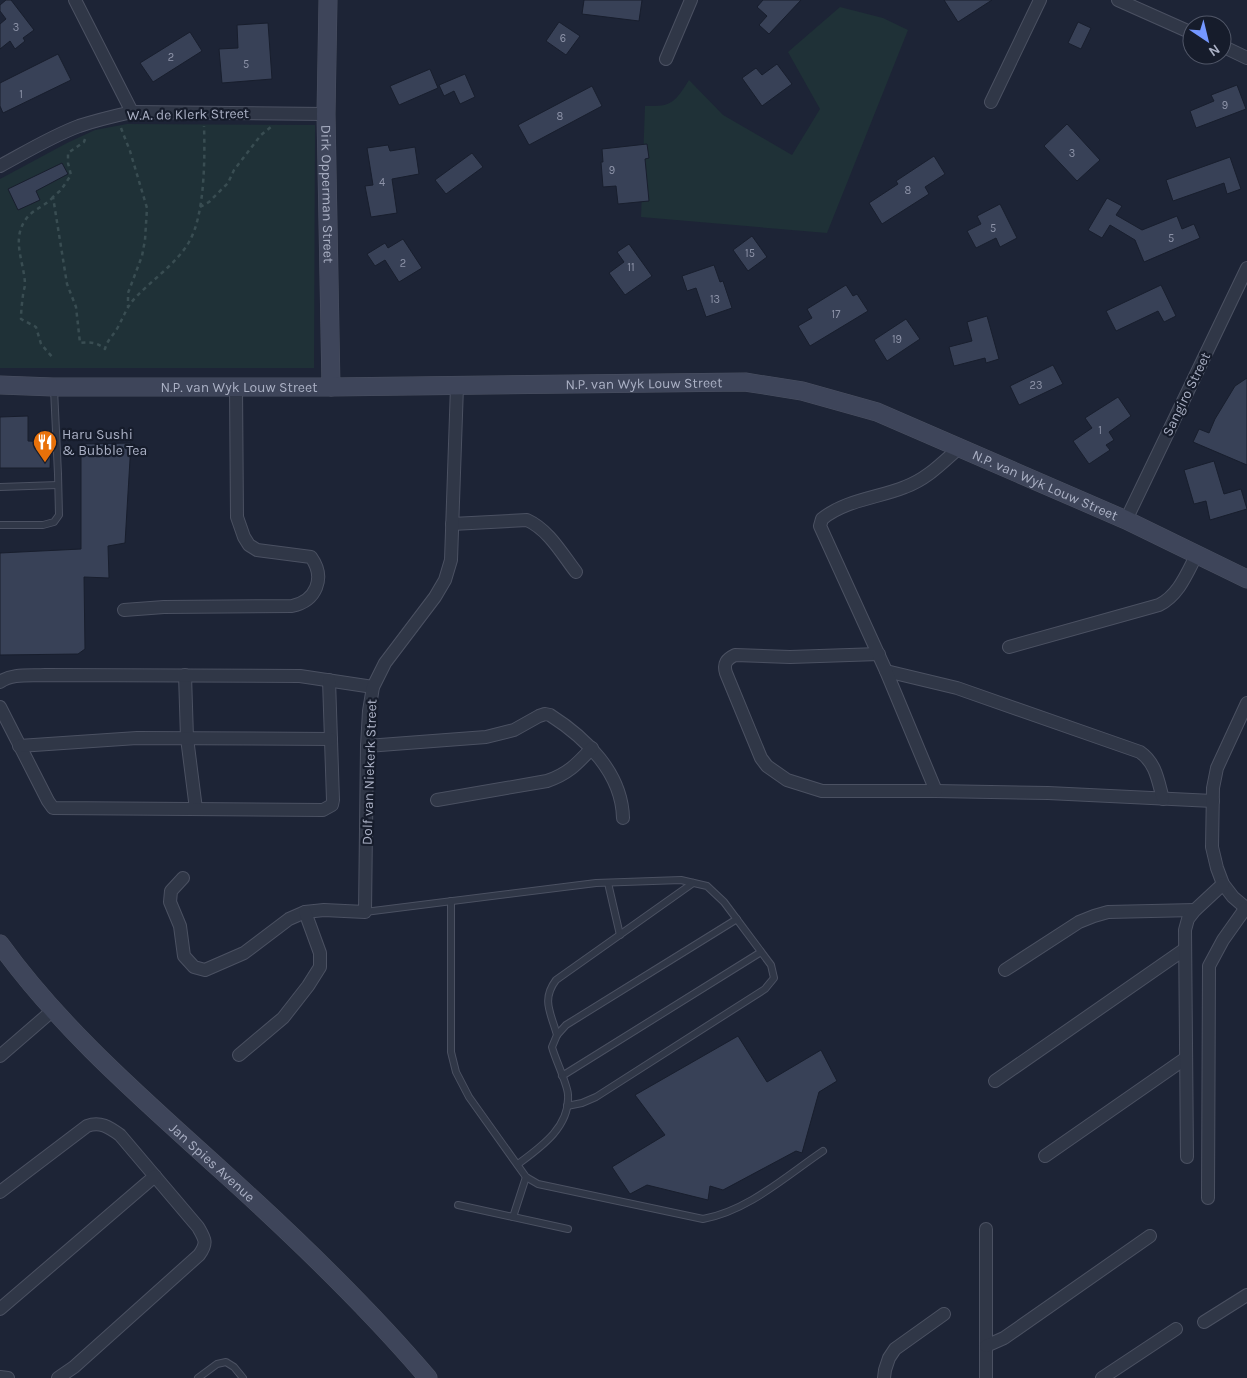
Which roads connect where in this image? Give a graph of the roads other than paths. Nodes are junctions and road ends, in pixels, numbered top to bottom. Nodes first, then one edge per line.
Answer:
1 (75, 0) edge
2 (328, 0) edge
3 (691, 0) edge
4 (1040, 0) edge
5 (1118, 0) edge
6 (1182, 29) edge
7 (1232, 51) edge
8 (1247, 58) edge
9 (666, 59) dead end
10 (991, 102) dead end
11 (132, 112) junction
12 (326, 114) junction
13 (0, 166) edge
14 (1246, 271) edge
15 (0, 385) edge
16 (458, 386) junction
17 (53, 387) junction
18 (236, 387) junction
19 (331, 387) junction
20 (959, 448) junction
21 (58, 484) junction
22 (0, 487) edge
23 (1126, 520) junction
24 (452, 524) junction
25 (0, 526) edge
26 (1196, 554) junction
27 (576, 572) dead end
28 (1247, 578) edge
29 (124, 610) dead end
30 (1010, 646) dead end
31 (878, 654) junction
32 (886, 671) junction
33 (184, 675) junction
34 (329, 680) junction
35 (0, 682) edge
36 (373, 687) junction
37 (1247, 704) edge
38 (0, 707) edge
39 (188, 738) junction
40 (331, 739) junction
41 (19, 746) junction
42 (367, 746) junction
43 (592, 748) junction
44 (936, 791) junction
45 (1163, 798) junction
46 (437, 800) dead end
47 (1213, 801) junction
48 (196, 809) junction
49 (623, 818) dead end
50 (183, 878) dead end
51 (693, 882) junction
52 (608, 883) junction
53 (1223, 884) junction
54 (451, 901) junction
55 (1246, 909) edge
56 (1195, 910) junction
57 (305, 912) junction
58 (365, 912) junction
59 (736, 919) junction
60 (620, 935) junction
61 (0, 944) edge
62 (1185, 949) junction
63 (761, 952) junction
64 (1005, 970) dead end
65 (52, 1011) junction
66 (557, 1035) junction
67 (240, 1055) dead end
68 (0, 1056) edge
69 (1186, 1058) junction
70 (562, 1076) junction
71 (995, 1081) dead end
72 (567, 1106) junction
73 (823, 1151) dead end
74 (1045, 1156) dead end
75 (1187, 1157) dead end
76 (518, 1164) junction
77 (155, 1176) junction
78 (526, 1177) junction
79 (0, 1192) edge
80 (1208, 1198) dead end
81 (458, 1205) dead end
82 (513, 1217) junction
83 (568, 1229) dead end
84 (986, 1229) dead end
85 (1150, 1236) dead end
86 (1247, 1295) edge
87 (0, 1309) edge
88 (944, 1314) dead end
89 (1204, 1322) dead end
90 (1176, 1330) dead end
91 (986, 1346) junction
92 (0, 1377) edge
93 (8, 1378) edge
94 (58, 1378) edge
95 (198, 1378) edge
96 (243, 1378) edge
97 (428, 1378) edge
98 (884, 1378) edge
99 (986, 1378) edge
100 (1102, 1378) edge

1 - 11 street
2 - 12 street, Dirk Opperman Street
3 - 9 street
4 - 10 street
5 - 6 street
7 - 8 street
11 - 12 street, W.A. de Klerk Street
11 - 13 street, W.A. de Klerk Street
12 - 19 street, Dirk Opperman Street
14 - 23 street, Sangiro Street
15 - 17 street, N.P. van Wyk Louw Street
16 - 19 street, N.P. van Wyk Louw Street
16 - 20 street, N.P. van Wyk Louw Street
16 - 24 street, Dolf van Niekerk Street
17 - 18 street, N.P. van Wyk Louw Street
17 - 21 lane
18 - 19 street, N.P. van Wyk Louw Street
18 - 29 street
20 - 23 street, N.P. van Wyk Louw Street
20 - 31 street
21 - 22 lane
21 - 25 lane
23 - 26 street, N.P. van Wyk Louw Street
24 - 27 street
24 - 36 street, Dolf van Niekerk Street
26 - 28 street, N.P. van Wyk Louw Street
26 - 30 street
31 - 32 street
31 - 44 street
32 - 44 street
32 - 45 street
33 - 34 street
33 - 35 street
33 - 39 street
34 - 36 street
34 - 40 street
36 - 42 street, Dolf van Niekerk Street
37 - 47 street
38 - 41 street
39 - 40 street
39 - 41 street
39 - 48 street
40 - 48 street
41 - 48 street
42 - 43 street
42 - 58 street, Dolf van Niekerk Street
43 - 46 street
43 - 49 street
44 - 45 street
45 - 47 street
47 - 53 street
50 - 57 street
51 - 52 lane
51 - 59 lane
51 - 60 lane
52 - 54 lane
52 - 60 lane
53 - 55 street
53 - 56 street
54 - 58 lane
54 - 76 lane
55 - 80 street
56 - 62 street
56 - 64 street
57 - 58 street
57 - 67 street
59 - 63 lane
59 - 66 lane
60 - 66 lane
61 - 65 street, Jan Spies Avenue
62 - 69 street
62 - 71 street
63 - 70 lane
63 - 72 lane
65 - 68 street
65 - 97 street, Jan Spies Avenue
66 - 70 lane
69 - 74 street
69 - 75 street
70 - 72 lane
72 - 76 lane
73 - 78 lane
76 - 78 lane
77 - 79 street
77 - 87 street
77 - 94 street
78 - 82 lane
81 - 82 lane
82 - 83 lane
84 - 91 street
85 - 91 street
86 - 89 street
88 - 98 street
90 - 100 street
91 - 99 street
92 - 93 street
95 - 96 lane

